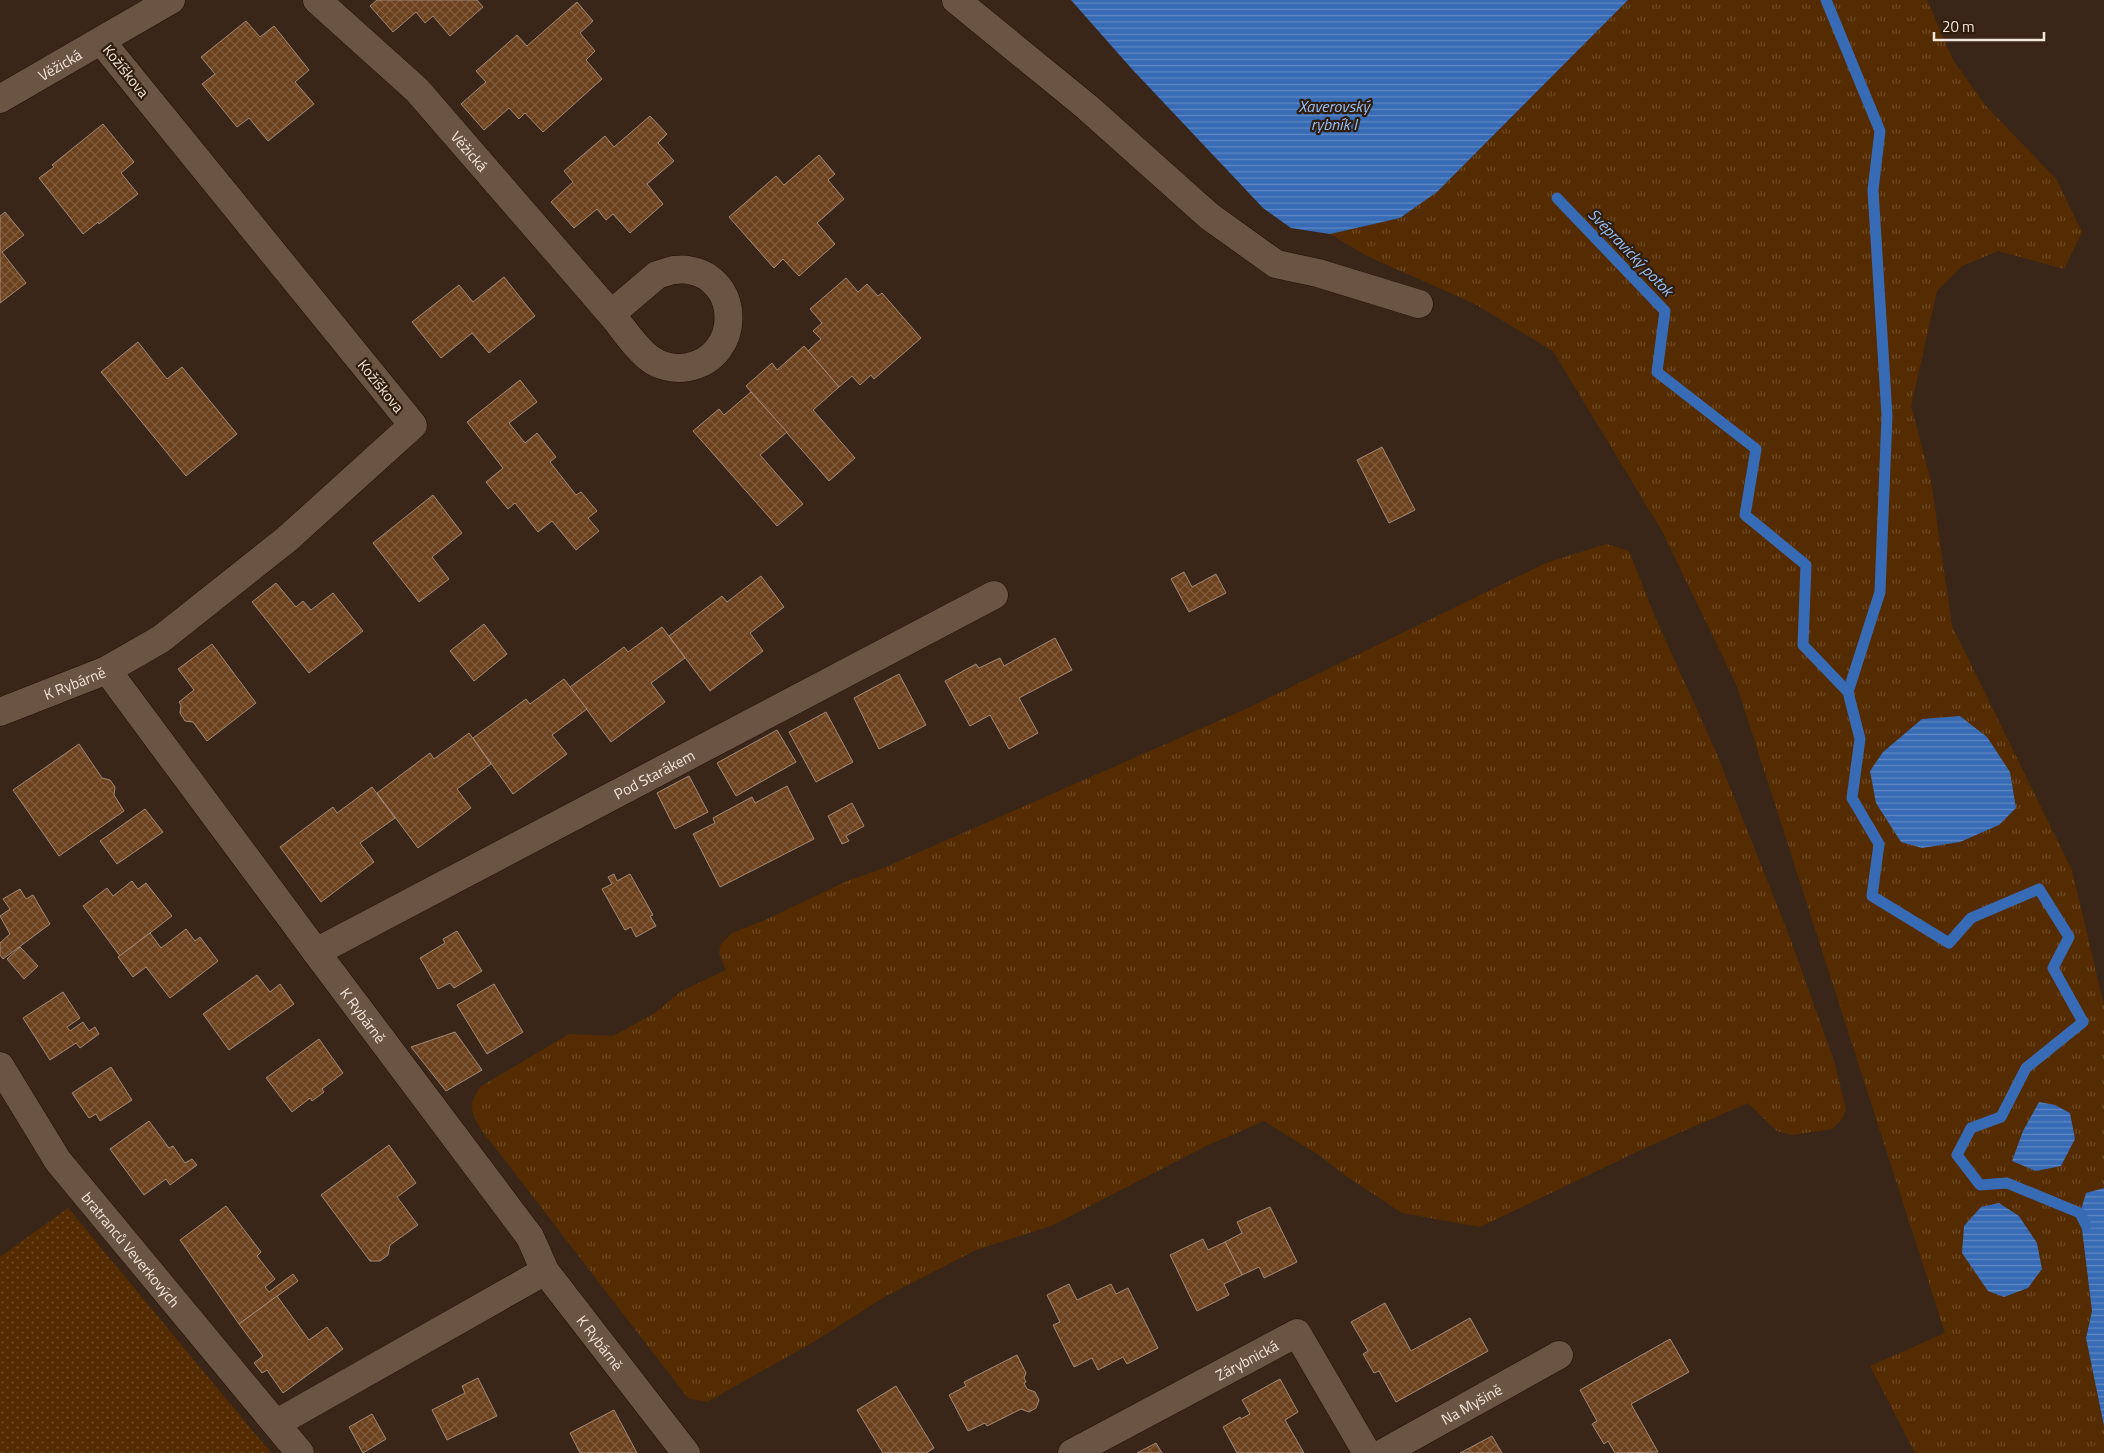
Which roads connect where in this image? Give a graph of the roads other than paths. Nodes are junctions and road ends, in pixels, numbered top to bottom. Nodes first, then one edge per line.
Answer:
1 (171, 0) edge
2 (317, 0) edge
3 (956, 0) edge
4 (101, 41) junction
5 (0, 99) edge
6 (1419, 304) dead end
7 (611, 314) dead end
8 (994, 595) dead end
9 (108, 670) junction
10 (0, 712) edge
11 (316, 952) junction
12 (0, 1066) edge
13 (545, 1271) junction
14 (1559, 1355) dead end
15 (277, 1423) junction
16 (300, 1453) edge
17 (686, 1453) edge
18 (1072, 1453) edge
19 (1368, 1453) edge
20 (1383, 1453) edge

1 - 4 street, Věžická
2 - 7 street, Věžická
3 - 6 street
4 - 5 street, Věžická
4 - 9 street, Kožíškova
8 - 11 street, Pod Starákem
9 - 10 street, K Rybárně
9 - 11 street, K Rybárně
11 - 13 street, K Rybárně
12 - 15 street, bratranců Veverkových
13 - 15 street
13 - 17 street, K Rybárně
14 - 20 street, Na Myšině
15 - 16 street, bratranců Veverkových
18 - 19 street, Zárybnická

